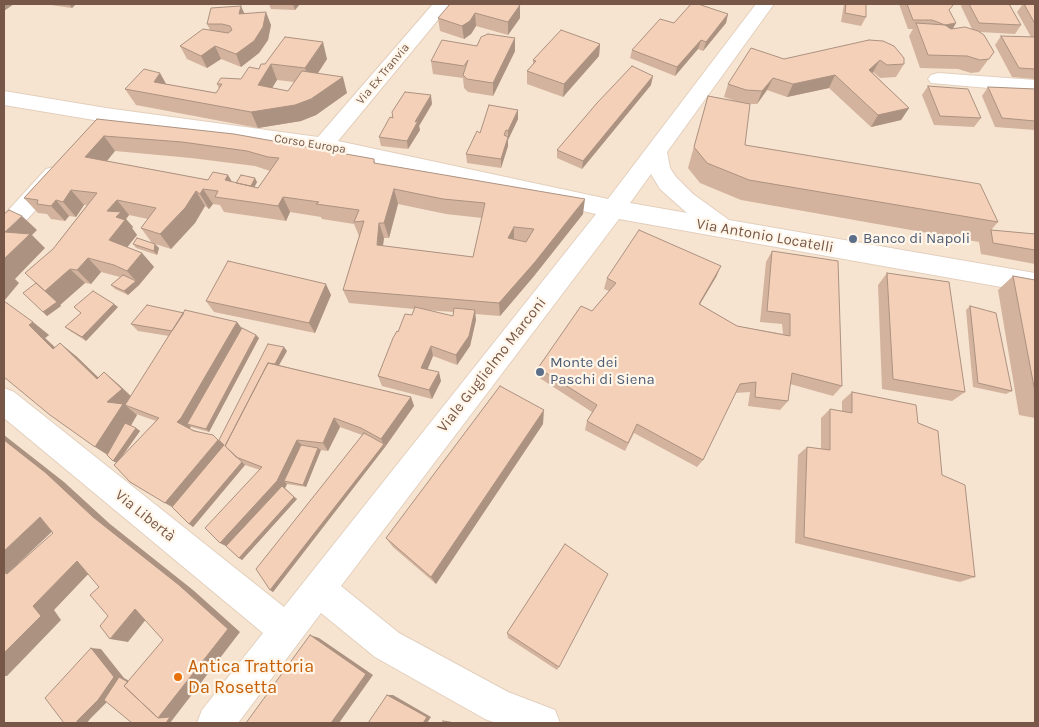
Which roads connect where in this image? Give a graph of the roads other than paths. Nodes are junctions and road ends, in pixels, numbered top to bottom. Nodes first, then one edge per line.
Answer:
1 (442, 4) edge
2 (765, 4) edge
3 (938, 79) dead end
4 (1035, 86) edge
5 (4, 98) edge
6 (323, 145) junction
7 (656, 151) junction
8 (67, 159) edge
9 (613, 209) junction
10 (726, 229) junction
11 (4, 230) edge
12 (1035, 284) edge
13 (4, 401) edge
14 (318, 590) junction
15 (287, 631) junction
16 (496, 715) edge
17 (215, 723) edge
18 (542, 723) edge

1 - 6 street, Via Ex Tranvia
2 - 7 street, Viale Guglielmo Marconi
3 - 4 street
5 - 6 street, Corso Europa
6 - 9 street, Corso Europa
7 - 9 street, Viale Guglielmo Marconi
7 - 10 street
8 - 11 street
9 - 10 street, Via Antonio Locatelli
9 - 14 street, Viale Guglielmo Marconi
10 - 12 street, Via Antonio Locatelli
13 - 15 street, Via Libertà
14 - 15 street, Viale Guglielmo Marconi
14 - 16 street
15 - 17 street, Viale Guglielmo Marconi
16 - 18 street

